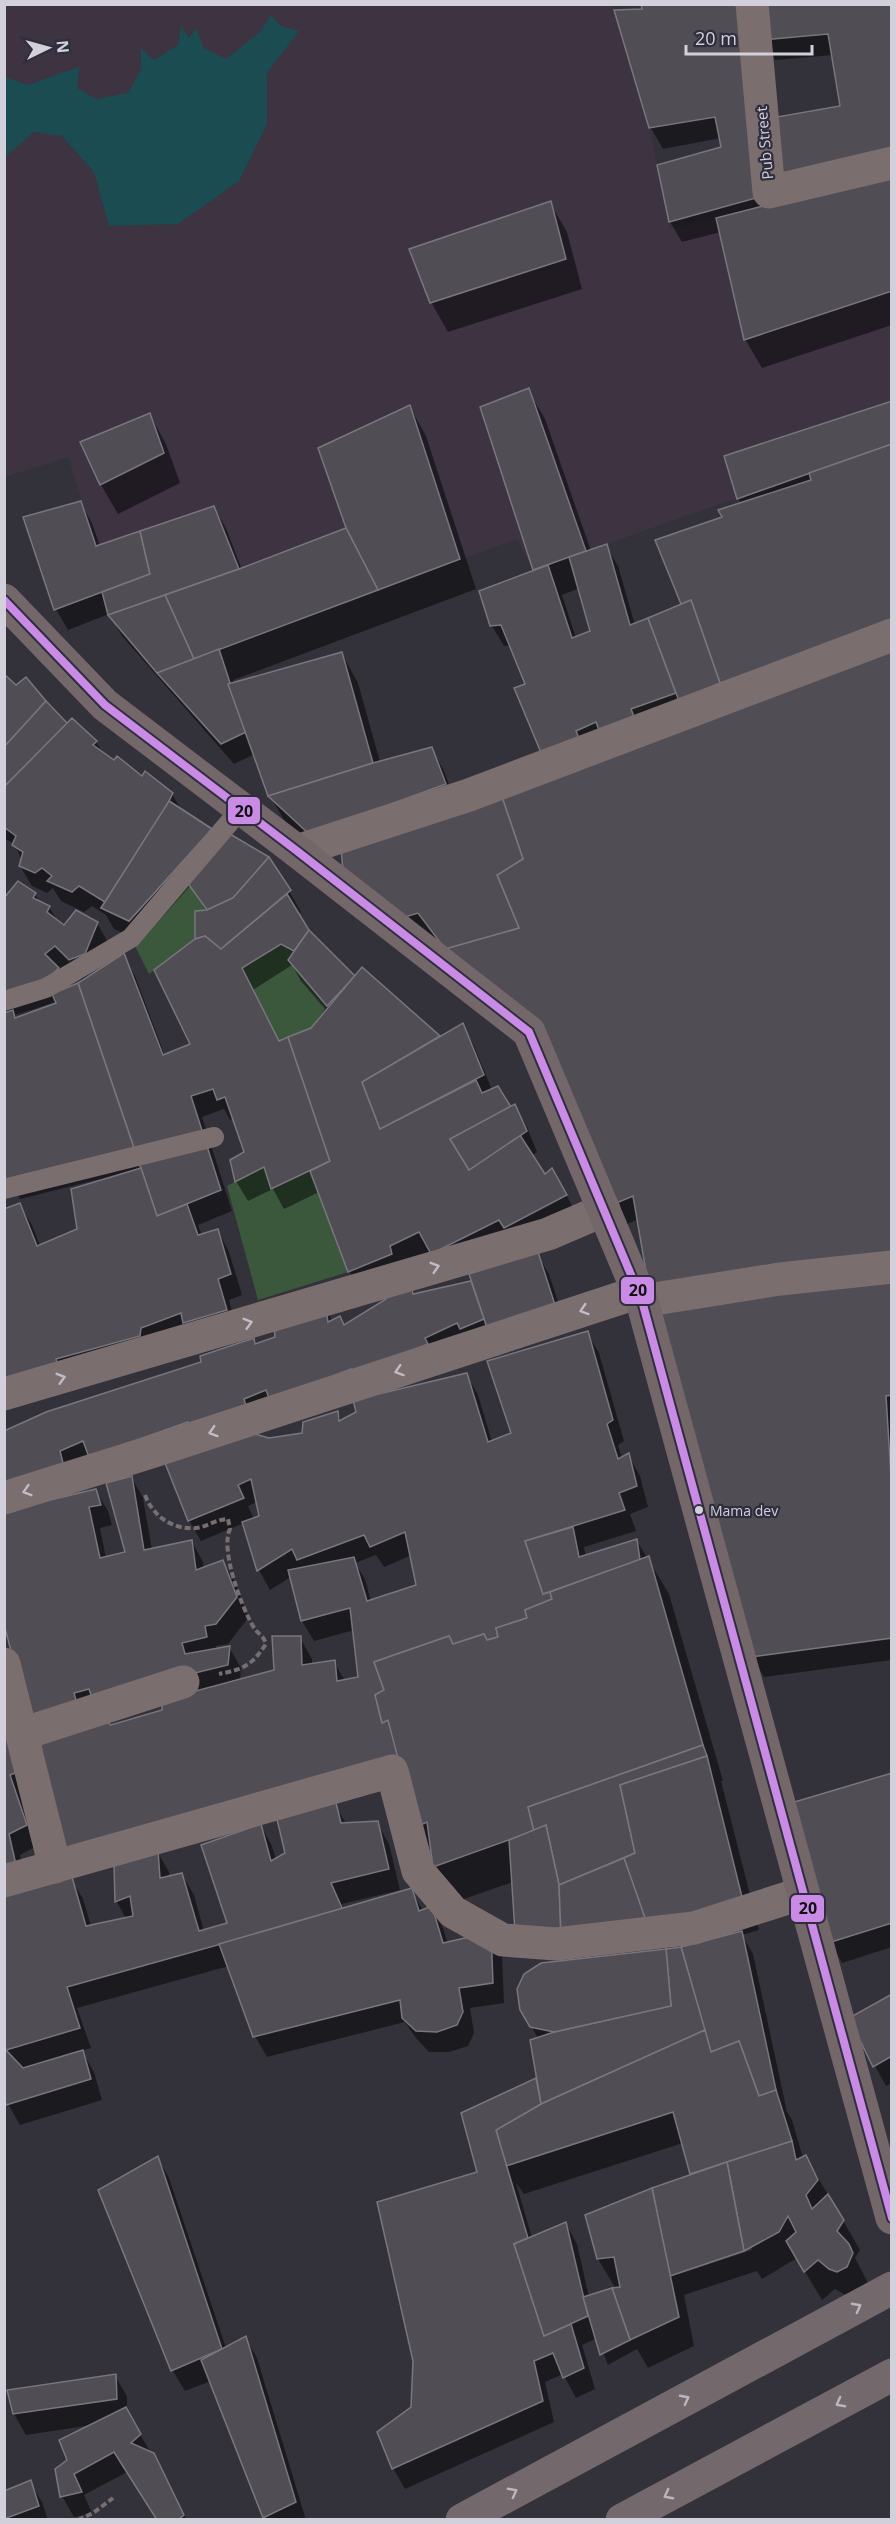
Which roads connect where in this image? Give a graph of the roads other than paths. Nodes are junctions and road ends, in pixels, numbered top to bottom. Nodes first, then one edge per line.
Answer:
1 (752, 4) edge
2 (891, 163) edge
3 (4, 600) edge
4 (891, 635) edge
5 (240, 810) junction
6 (297, 851) junction
7 (4, 1001) edge
8 (214, 1137) dead end
9 (4, 1189) edge
10 (604, 1210) junction
11 (891, 1267) edge
12 (641, 1297) junction
13 (4, 1394) edge
14 (4, 1498) edge
15 (4, 1664) edge
16 (183, 1682) road end
17 (22, 1734) junction
18 (56, 1867) junction
19 (4, 1881) edge
20 (803, 1893) junction
21 (891, 2218) edge
22 (891, 2288) edge
23 (891, 2375) edge
24 (462, 2520) edge
25 (622, 2520) edge

1 - 2 street, Pub Street
3 - 5 main road
4 - 6 street
5 - 6 main road
5 - 7 lane
6 - 10 main road
8 - 9 lane
10 - 12 main road
13 -> 10 street
11 - 12 street
12 -> 14 street
12 - 20 main road
15 - 17 street
16 - 17 street
17 - 18 street
18 - 19 street
18 - 20 street
20 - 21 main road
24 -> 22 highway
23 -> 25 highway

